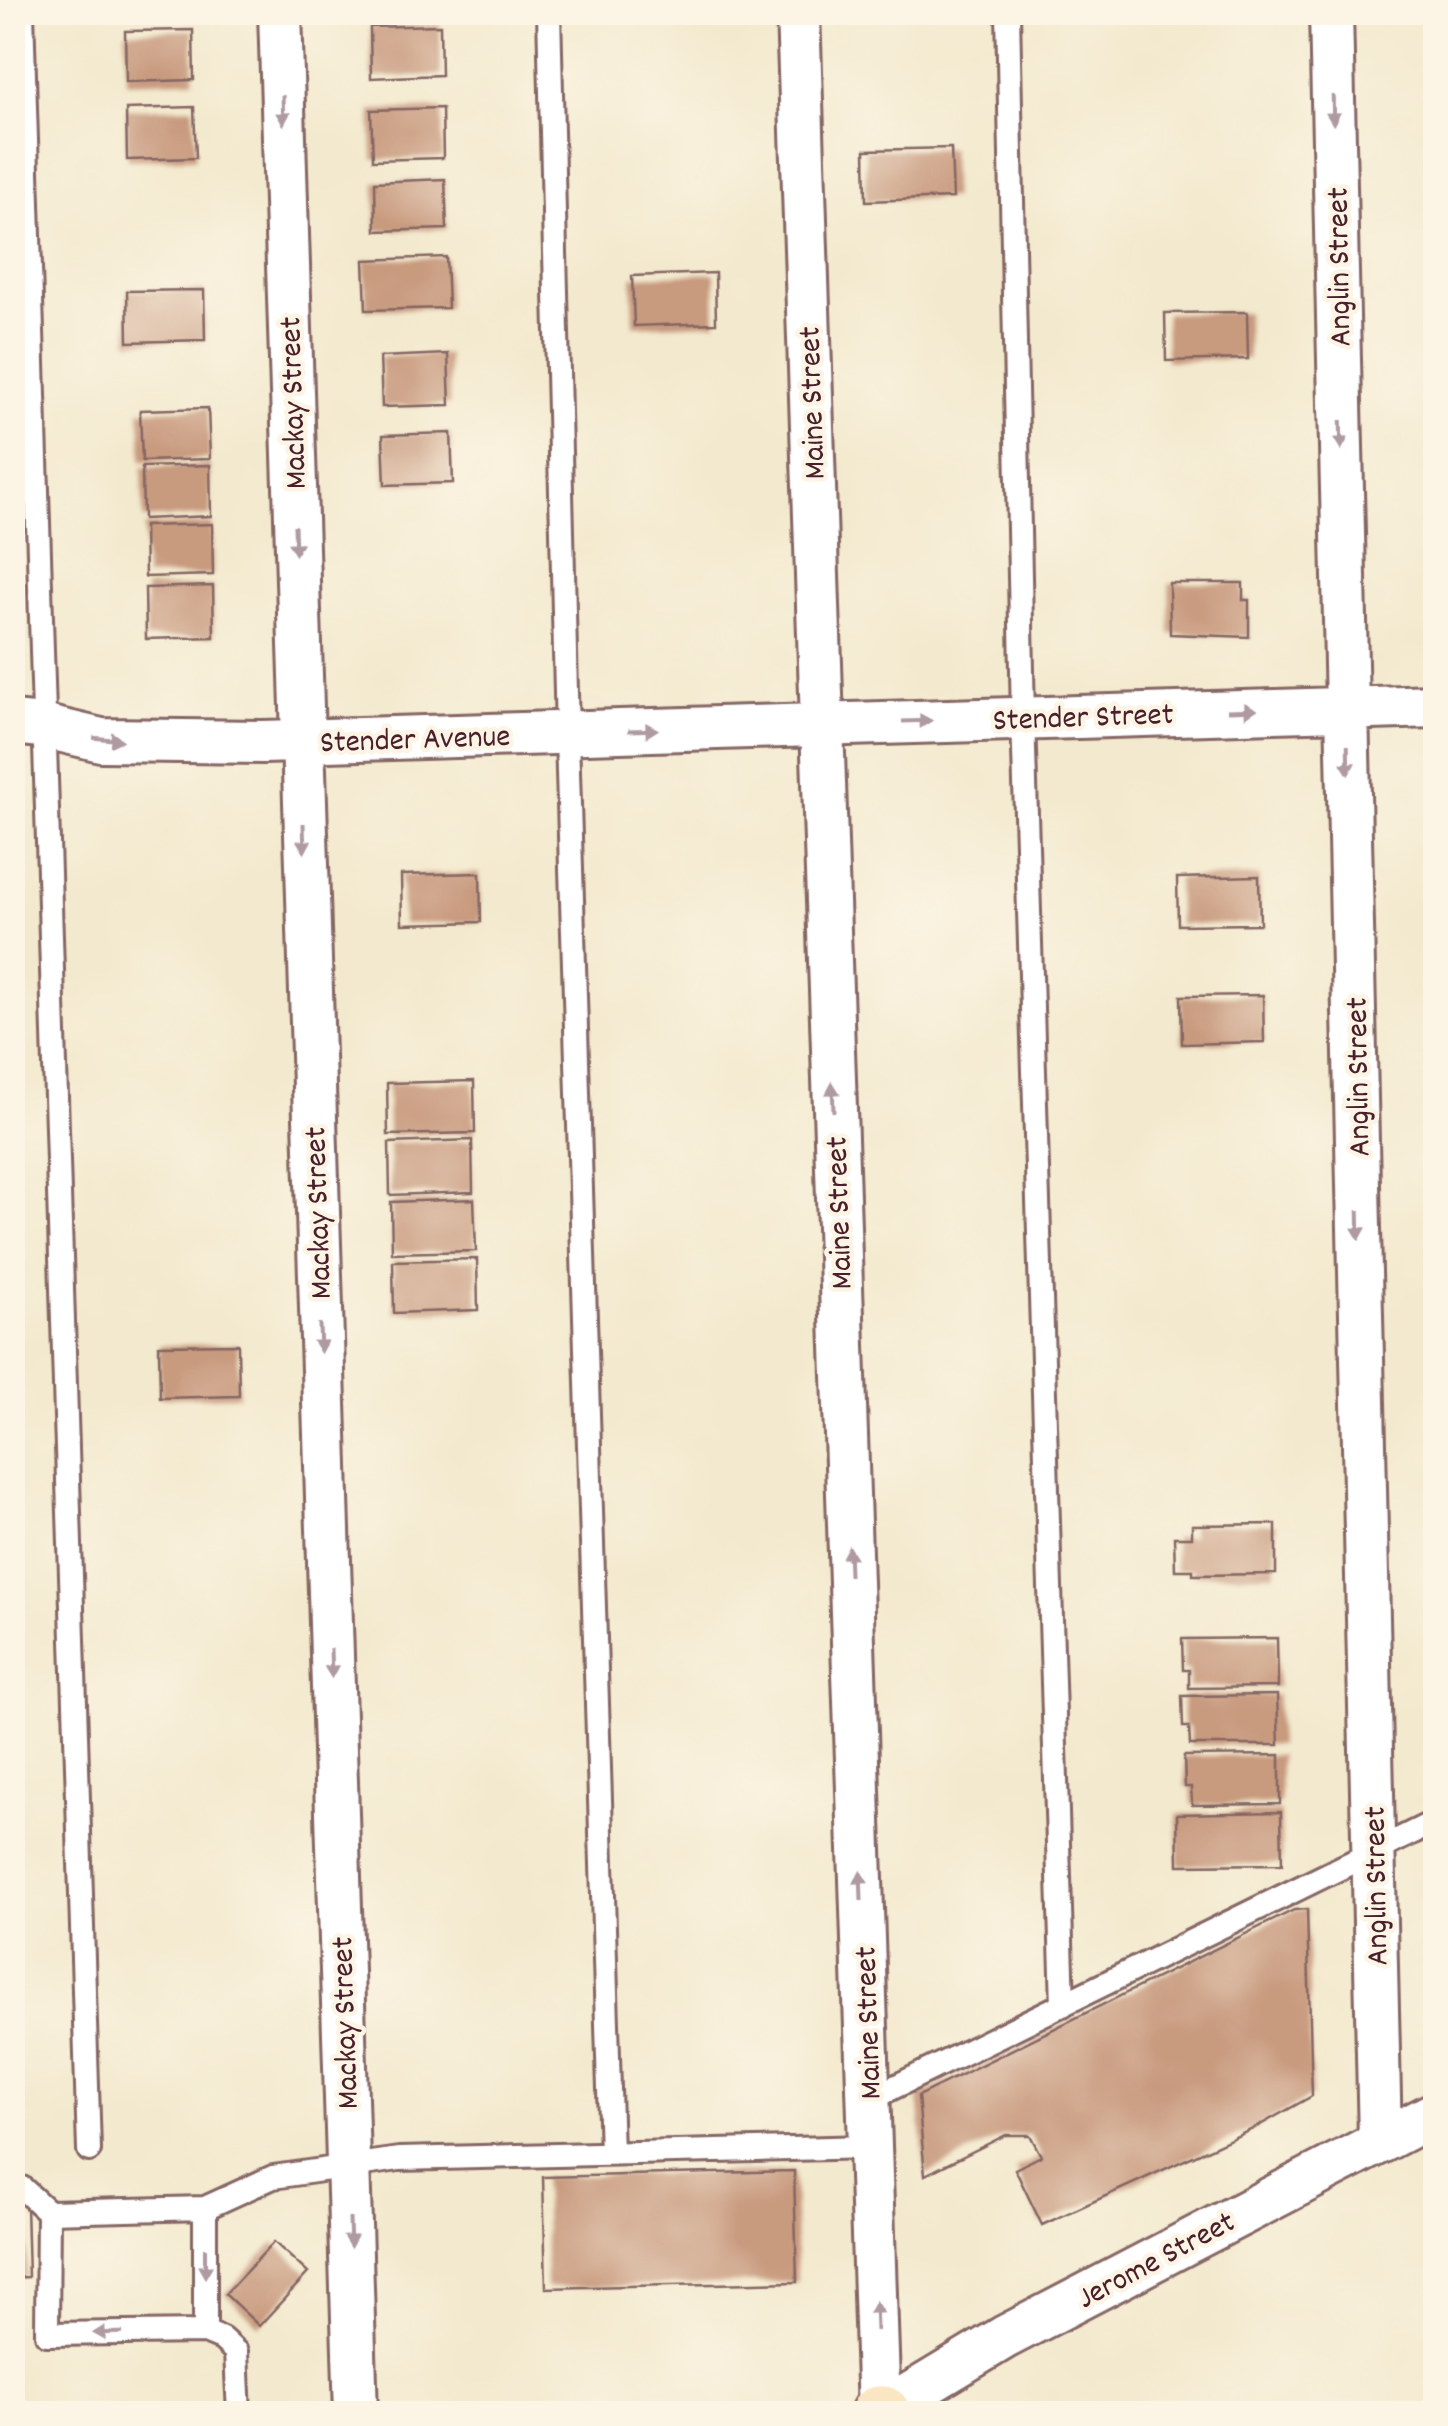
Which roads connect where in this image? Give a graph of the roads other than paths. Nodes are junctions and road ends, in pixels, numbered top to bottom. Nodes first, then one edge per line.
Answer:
1 (22, 12) edge
2 (280, 12) edge
3 (549, 12) edge
4 (798, 12) edge
5 (1008, 12) edge
6 (1331, 12) edge
7 (1347, 706) junction
8 (1436, 706) edge
9 (1023, 718) junction
10 (27, 724) edge
11 (820, 725) junction
12 (567, 732) junction
13 (301, 741) junction
14 (1436, 1822) edge
15 (1373, 1852) junction
16 (1063, 2005) junction
17 (868, 2100) junction
18 (1436, 2113) edge
19 (1380, 2140) junction
20 (870, 2147) junction
21 (89, 2150) dead end
22 (611, 2153) junction
23 (348, 2165) junction
24 (12, 2188) edge
25 (205, 2208) junction
26 (48, 2212) junction
27 (205, 2332) junction
28 (239, 2414) edge
29 (356, 2414) edge
30 (880, 2414) edge

1 - 10 lane
2 -> 13 street, Mackay Street
3 - 12 lane
4 - 11 street, Maine Street
5 - 9 lane
6 -> 7 street, Anglin Street
7 - 8 street
9 -> 7 street, Stender Street
7 -> 15 street, Anglin Street
11 -> 9 street, Stender Street
9 - 16 lane
10 -> 13 street, Stender Avenue
10 - 21 lane
12 -> 11 street, Stender Avenue
17 -> 11 street, Maine Street
12 - 13 street, Stender Avenue
12 - 22 lane
13 -> 23 street, Mackay Street
14 - 15 lane
15 - 16 lane
15 - 19 street, Anglin Street
16 - 17 lane
17 - 20 street, Maine Street
18 - 19 street, Jerome Street
19 - 30 street, Jerome Street
20 - 22 lane
30 -> 20 street, Maine Street
22 - 23 lane
23 - 25 lane
23 -> 29 street, Mackay Street
24 - 26 lane
25 - 26 lane
25 -> 27 lane
27 -> 26 lane
27 - 28 lane

